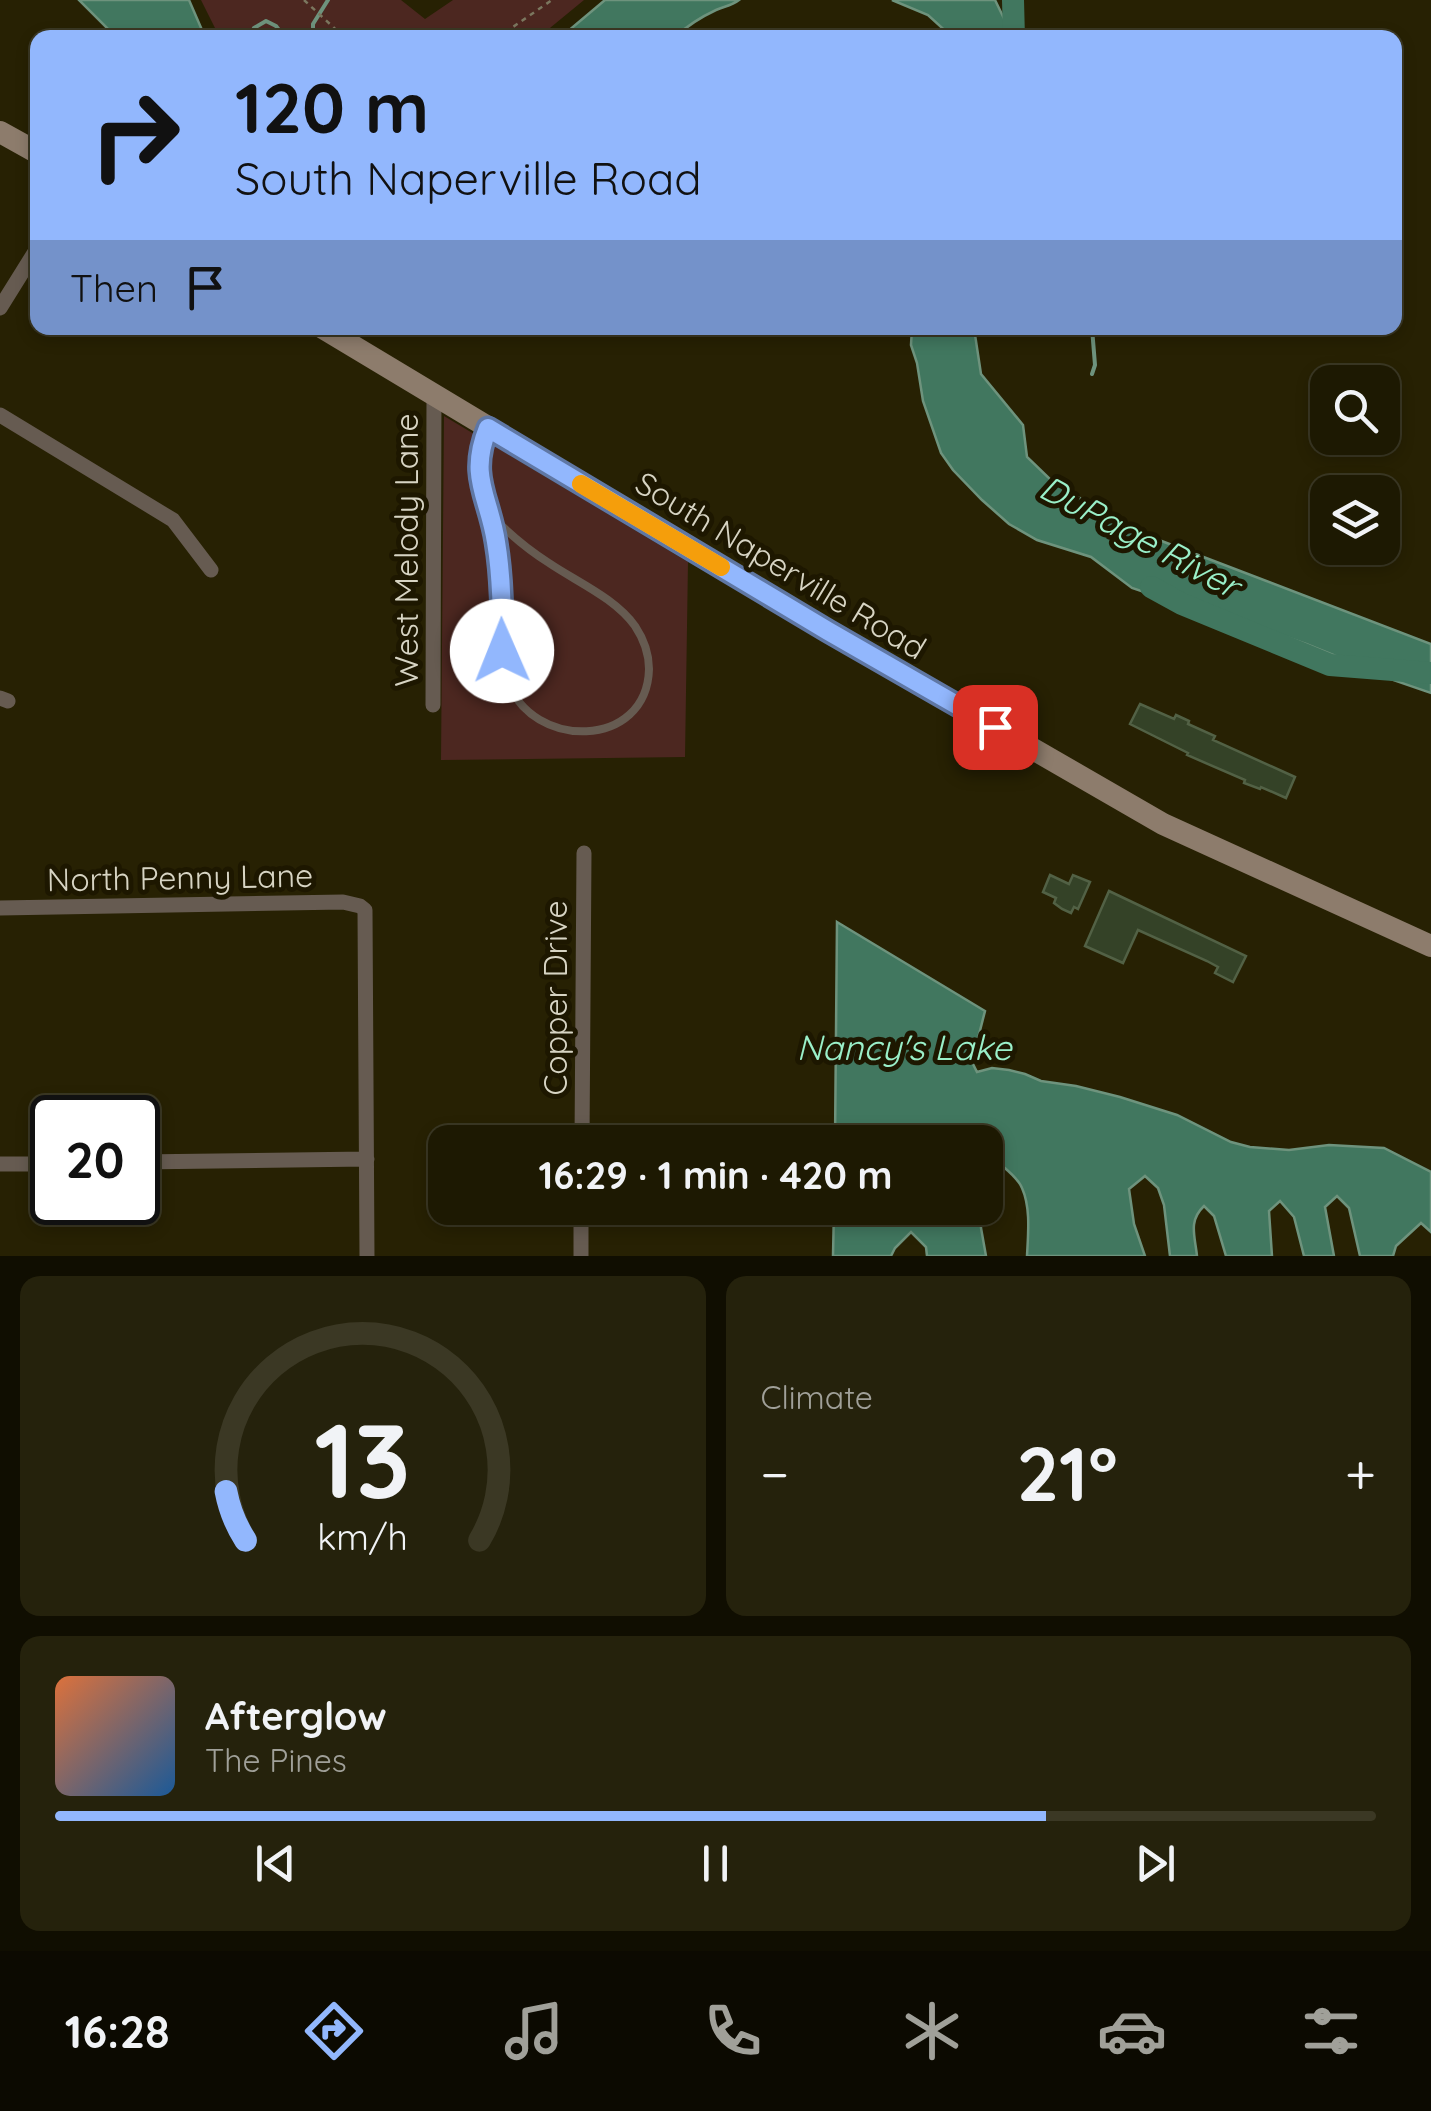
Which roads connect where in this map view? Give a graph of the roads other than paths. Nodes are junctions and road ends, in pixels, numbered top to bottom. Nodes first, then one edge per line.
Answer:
1 (0, 132) edge
2 (30, 149) edge
3 (30, 260) edge
4 (0, 308) edge
5 (334, 335) edge
6 (434, 396) junction
7 (0, 415) edge
8 (488, 428) junction
9 (490, 514) junction
10 (211, 570) dead end
11 (433, 705) dead end
12 (584, 853) dead end
13 (0, 908) edge
14 (1431, 946) edge
15 (582, 1125) edge
16 (367, 1159) junction
17 (160, 1162) edge
18 (0, 1164) edge
19 (30, 1164) edge
20 (581, 1225) edge
21 (367, 1256) edge
22 (581, 1256) edge

1 - 2 main road
3 - 4 street
5 - 6 main road, South Naperville Road
6 - 8 main road, South Naperville Road
6 - 11 street, West Melody Lane
7 - 10 street
8 - 9 lane
8 - 14 main road, South Naperville Road
9 - 9 lane
12 - 15 street, Copper Drive
13 - 16 street, North Penny Lane
16 - 17 street
16 - 21 street
18 - 19 street
20 - 22 street

